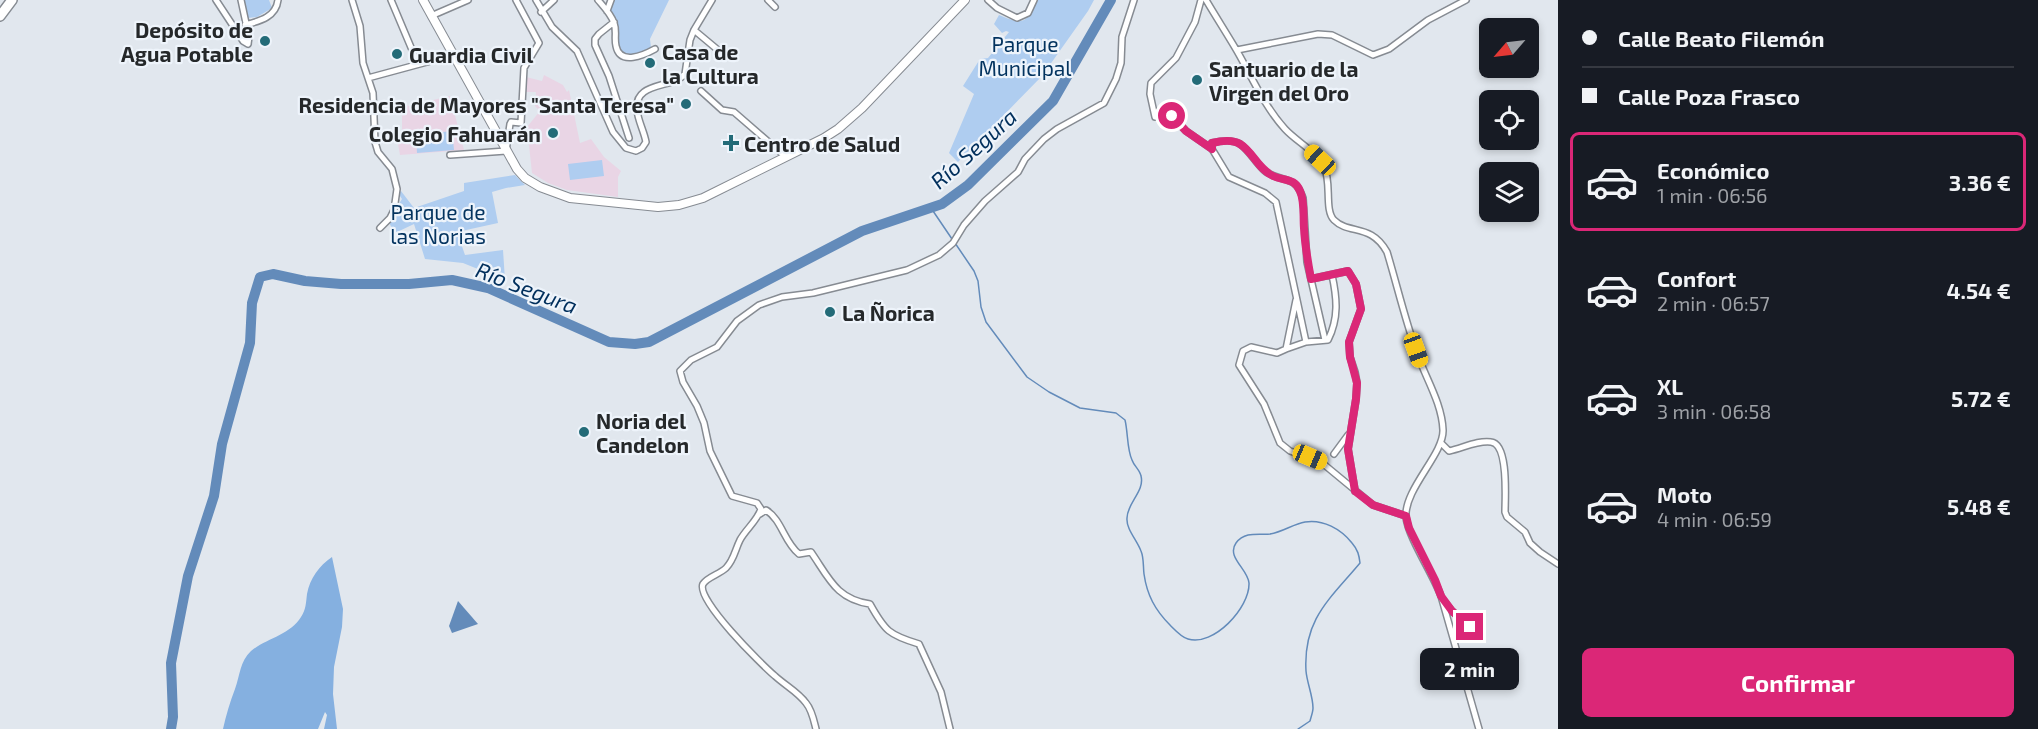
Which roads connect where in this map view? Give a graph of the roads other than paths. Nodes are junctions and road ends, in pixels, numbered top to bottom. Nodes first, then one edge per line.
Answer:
1 (10, 0) edge
2 (216, 0) edge
3 (241, 0) edge
4 (278, 0) edge
5 (352, 0) edge
6 (391, 0) edge
7 (423, 0) edge
8 (468, 0) edge
9 (516, 0) edge
10 (536, 0) edge
11 (554, 0) edge
12 (598, 0) edge
13 (611, 0) edge
14 (712, 0) edge
15 (768, 0) edge
16 (965, 0) edge
17 (988, 0) edge
18 (1034, 0) edge
19 (1134, 0) edge
20 (1202, 0) edge
21 (1206, 0) edge
22 (1466, 0) edge
23 (0, 4) edge
24 (775, 7) dead end
25 (607, 11) junction
26 (541, 12) junction
27 (0, 16) edge
28 (431, 16) junction
29 (614, 22) junction
30 (245, 25) junction
31 (694, 30) junction
32 (656, 49) dead end
33 (1237, 50) junction
34 (453, 55) junction
35 (724, 55) dead end
36 (418, 64) junction
37 (368, 78) junction
38 (701, 91) dead end
39 (1172, 116) dead end
40 (1155, 117) dead end
41 (629, 138) dead end
42 (1212, 149) junction
43 (506, 151) junction
44 (450, 155) dead end
45 (786, 157) junction
46 (380, 228) dead end
47 (1332, 275) junction
48 (1311, 279) junction
49 (1296, 300) junction
50 (1327, 340) junction
51 (1306, 342) junction
52 (1286, 349) junction
53 (1349, 433) junction
54 (1441, 443) junction
55 (1334, 454) dead end
56 (1355, 491) junction
57 (759, 515) junction
58 (1406, 516) junction
59 (1558, 564) edge
60 (1441, 596) junction
61 (1480, 636) dead end
62 (816, 729) edge
63 (950, 729) edge
64 (1479, 729) edge

1 - 23 street
1 - 27 main road
2 - 30 street
3 - 30 street
4 - 30 street
5 - 37 street
6 - 36 street
7 - 28 street
8 - 28 street
9 - 43 street
10 - 26 street
11 - 26 street
12 - 25 street
13 - 25 street
14 - 31 street
15 - 24 street
16 - 45 street
17 - 18 street
19 - 57 street
20 - 40 street
21 - 33 street
22 - 33 street
25 - 29 street
26 - 31 street
28 - 34 street
29 - 32 street
29 - 41 street
31 - 35 street
33 - 54 street
34 - 36 street
34 - 43 street
36 - 37 street
37 - 46 street
38 - 45 street
39 - 42 street
42 - 48 street
42 - 49 street
43 - 44 street
43 - 45 street
47 - 48 street
47 - 50 street
47 - 53 street
48 - 50 street
49 - 51 street
49 - 52 street
50 - 51 street
51 - 52 street
52 - 56 street
53 - 55 street
53 - 56 street
54 - 58 street
54 - 59 street
56 - 58 street
57 - 62 street
57 - 63 street
58 - 60 street
60 - 61 street
60 - 64 street

